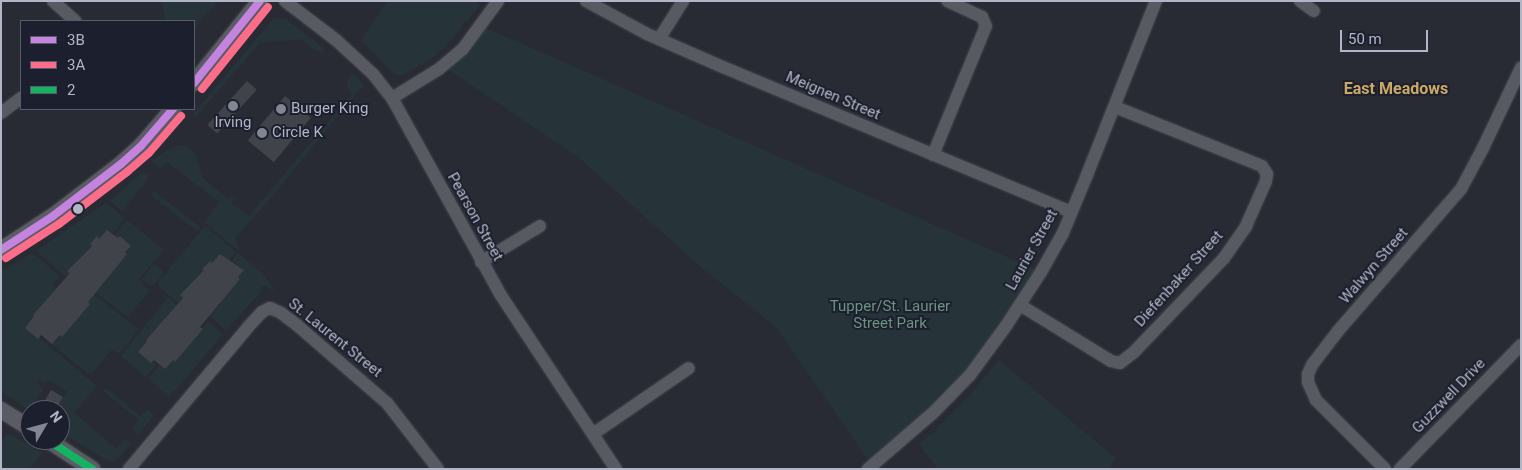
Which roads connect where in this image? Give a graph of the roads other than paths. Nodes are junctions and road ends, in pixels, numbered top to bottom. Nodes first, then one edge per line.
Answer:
1 (54, 1) edge
2 (260, 1) edge
3 (285, 1) edge
4 (498, 1) edge
5 (586, 1) edge
6 (683, 1) edge
7 (948, 1) edge
8 (1156, 1) edge
9 (1300, 1) edge
10 (1314, 11) dead end
11 (74, 20) edge
12 (659, 39) junction
13 (1521, 68) edge
14 (195, 82) edge
15 (392, 98) junction
16 (20, 99) edge
17 (1115, 107) junction
18 (172, 110) edge
19 (1, 113) edge
20 (933, 155) junction
21 (1071, 212) junction
22 (540, 226) dead end
23 (1, 250) edge
24 (481, 262) junction
25 (1020, 305) junction
26 (1521, 345) edge
27 (689, 368) dead end
28 (1, 410) edge
29 (20, 422) edge
30 (593, 434) junction
31 (63, 450) edge
32 (92, 469) edge
33 (129, 469) edge
34 (438, 469) edge
35 (616, 469) edge
36 (868, 469) edge
37 (1385, 469) edge
38 (1400, 469) edge

1 - 11 street
2 - 14 main road
3 - 15 street, Pearson Street
4 - 15 street
5 - 12 street, Meignen Street
6 - 12 street
7 - 20 street
8 - 17 street, Laurier Street
9 - 10 street
12 - 20 street, Meignen Street
13 - 37 street, Walwyn Street
15 - 24 street, Pearson Street
16 - 19 street
17 - 21 street, Laurier Street
17 - 25 street, Diefenbaker Street
18 - 23 main road
20 - 21 street, Meignen Street
21 - 25 street, Laurier Street
22 - 24 street
24 - 30 street, Pearson Street
25 - 36 street, Laurier Street
26 - 38 street, Guzzwell Drive
27 - 30 street
28 - 29 main road
30 - 35 street, Pearson Street
31 - 32 main road
33 - 34 street, St. Laurent Street

